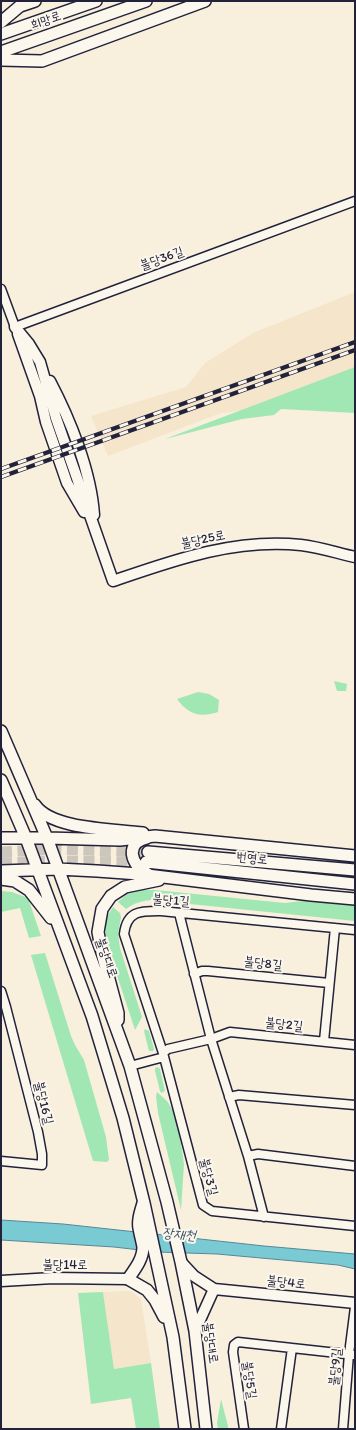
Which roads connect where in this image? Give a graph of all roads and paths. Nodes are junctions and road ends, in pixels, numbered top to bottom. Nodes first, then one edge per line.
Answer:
1 (35, 1) edge
2 (96, 1) edge
3 (146, 1) edge
4 (205, 1) edge
5 (1, 22) edge
6 (1, 34) edge
7 (1, 52) edge
8 (1, 60) edge
9 (355, 201) edge
10 (1, 289) edge
11 (15, 327) junction
12 (94, 531) junction
13 (355, 557) edge
14 (1, 731) edge
15 (1, 781) edge
16 (1, 784) edge
17 (31, 800) junction
18 (155, 836) junction
19 (1, 838) edge
20 (26, 838) junction
21 (47, 838) junction
22 (355, 856) edge
23 (37, 869) junction
24 (58, 869) junction
25 (355, 870) edge
26 (1, 871) edge
27 (151, 876) junction
28 (165, 878) junction
29 (1, 879) edge
30 (355, 884) edge
31 (355, 899) edge
32 (179, 913) junction
33 (335, 928) junction
34 (355, 930) edge
35 (65, 942) junction
36 (194, 974) junction
37 (329, 983) junction
38 (1, 991) edge
39 (4, 1009) edge
40 (119, 1036) junction
41 (211, 1039) junction
42 (324, 1041) junction
43 (355, 1045) edge
44 (163, 1055) junction
45 (130, 1066) junction
46 (229, 1097) junction
47 (355, 1105) edge
48 (248, 1156) junction
49 (1, 1161) edge
50 (355, 1166) edge
51 (144, 1203) junction
52 (264, 1217) junction
53 (355, 1226) edge
54 (181, 1262) junction
55 (128, 1278) junction
56 (1, 1281) edge
57 (214, 1288) junction
58 (355, 1303) edge
59 (355, 1308) edge
60 (171, 1330) junction
61 (195, 1331) junction
62 (292, 1348) junction
63 (352, 1355) edge
64 (186, 1429) edge
65 (206, 1429) edge
66 (244, 1429) edge
67 (281, 1429) edge
68 (343, 1429) edge

1 - 5 main road
2 - 6 main road
3 - 7 main road, 희망로
4 - 8 main road
9 - 11 street, 불당36길
10 - 11 street
11 - 12 street
11 - 12 street
12 - 13 street, 불당25로
14 - 17 main road, 불당대로
15 - 16 main road
15 - 20 main road
17 - 18 main road
17 - 21 main road, 불당대로
18 - 21 main road
18 - 22 main road
18 - 27 main road
19 - 20 main road
20 - 21 main road
20 - 23 main road
21 - 24 main road, 불당대로
23 - 24 main road
23 - 26 main road
23 - 35 main road
24 - 27 main road
24 - 40 main road, 불당대로
25 - 30 main road, 번영로
27 - 28 main road
28 - 31 main road
28 - 40 main road
29 - 35 main road
32 - 33 street, 불당1길
32 - 36 street
32 - 44 street, 불당1길
33 - 34 street, 불당1길
33 - 37 street
35 - 51 main road
36 - 37 street, 불당8길
36 - 41 street
37 - 42 street
38 - 39 street, 불당16길
39 - 49 street, 불당16길
40 - 45 main road, 불당대로
41 - 42 street, 불당2길
41 - 44 street, 불당2길
41 - 46 street
42 - 43 street, 불당2길
44 - 45 street, 불당2길
44 - 52 street, 불당3길
45 - 54 main road, 불당대로
46 - 47 street
46 - 48 street
48 - 50 street
48 - 52 street
51 - 55 main road
51 - 60 main road
52 - 53 street, 불당3길
54 - 57 street
54 - 61 main road, 불당대로
55 - 56 street, 불당14로
55 - 60 main road
57 - 58 street, 불당4로
57 - 61 street
59 - 63 street, 불당9길
60 - 64 main road
61 - 65 main road, 불당대로
62 - 63 street, 불당5길
62 - 66 street, 불당5길
62 - 67 street
63 - 68 street, 불당9길

